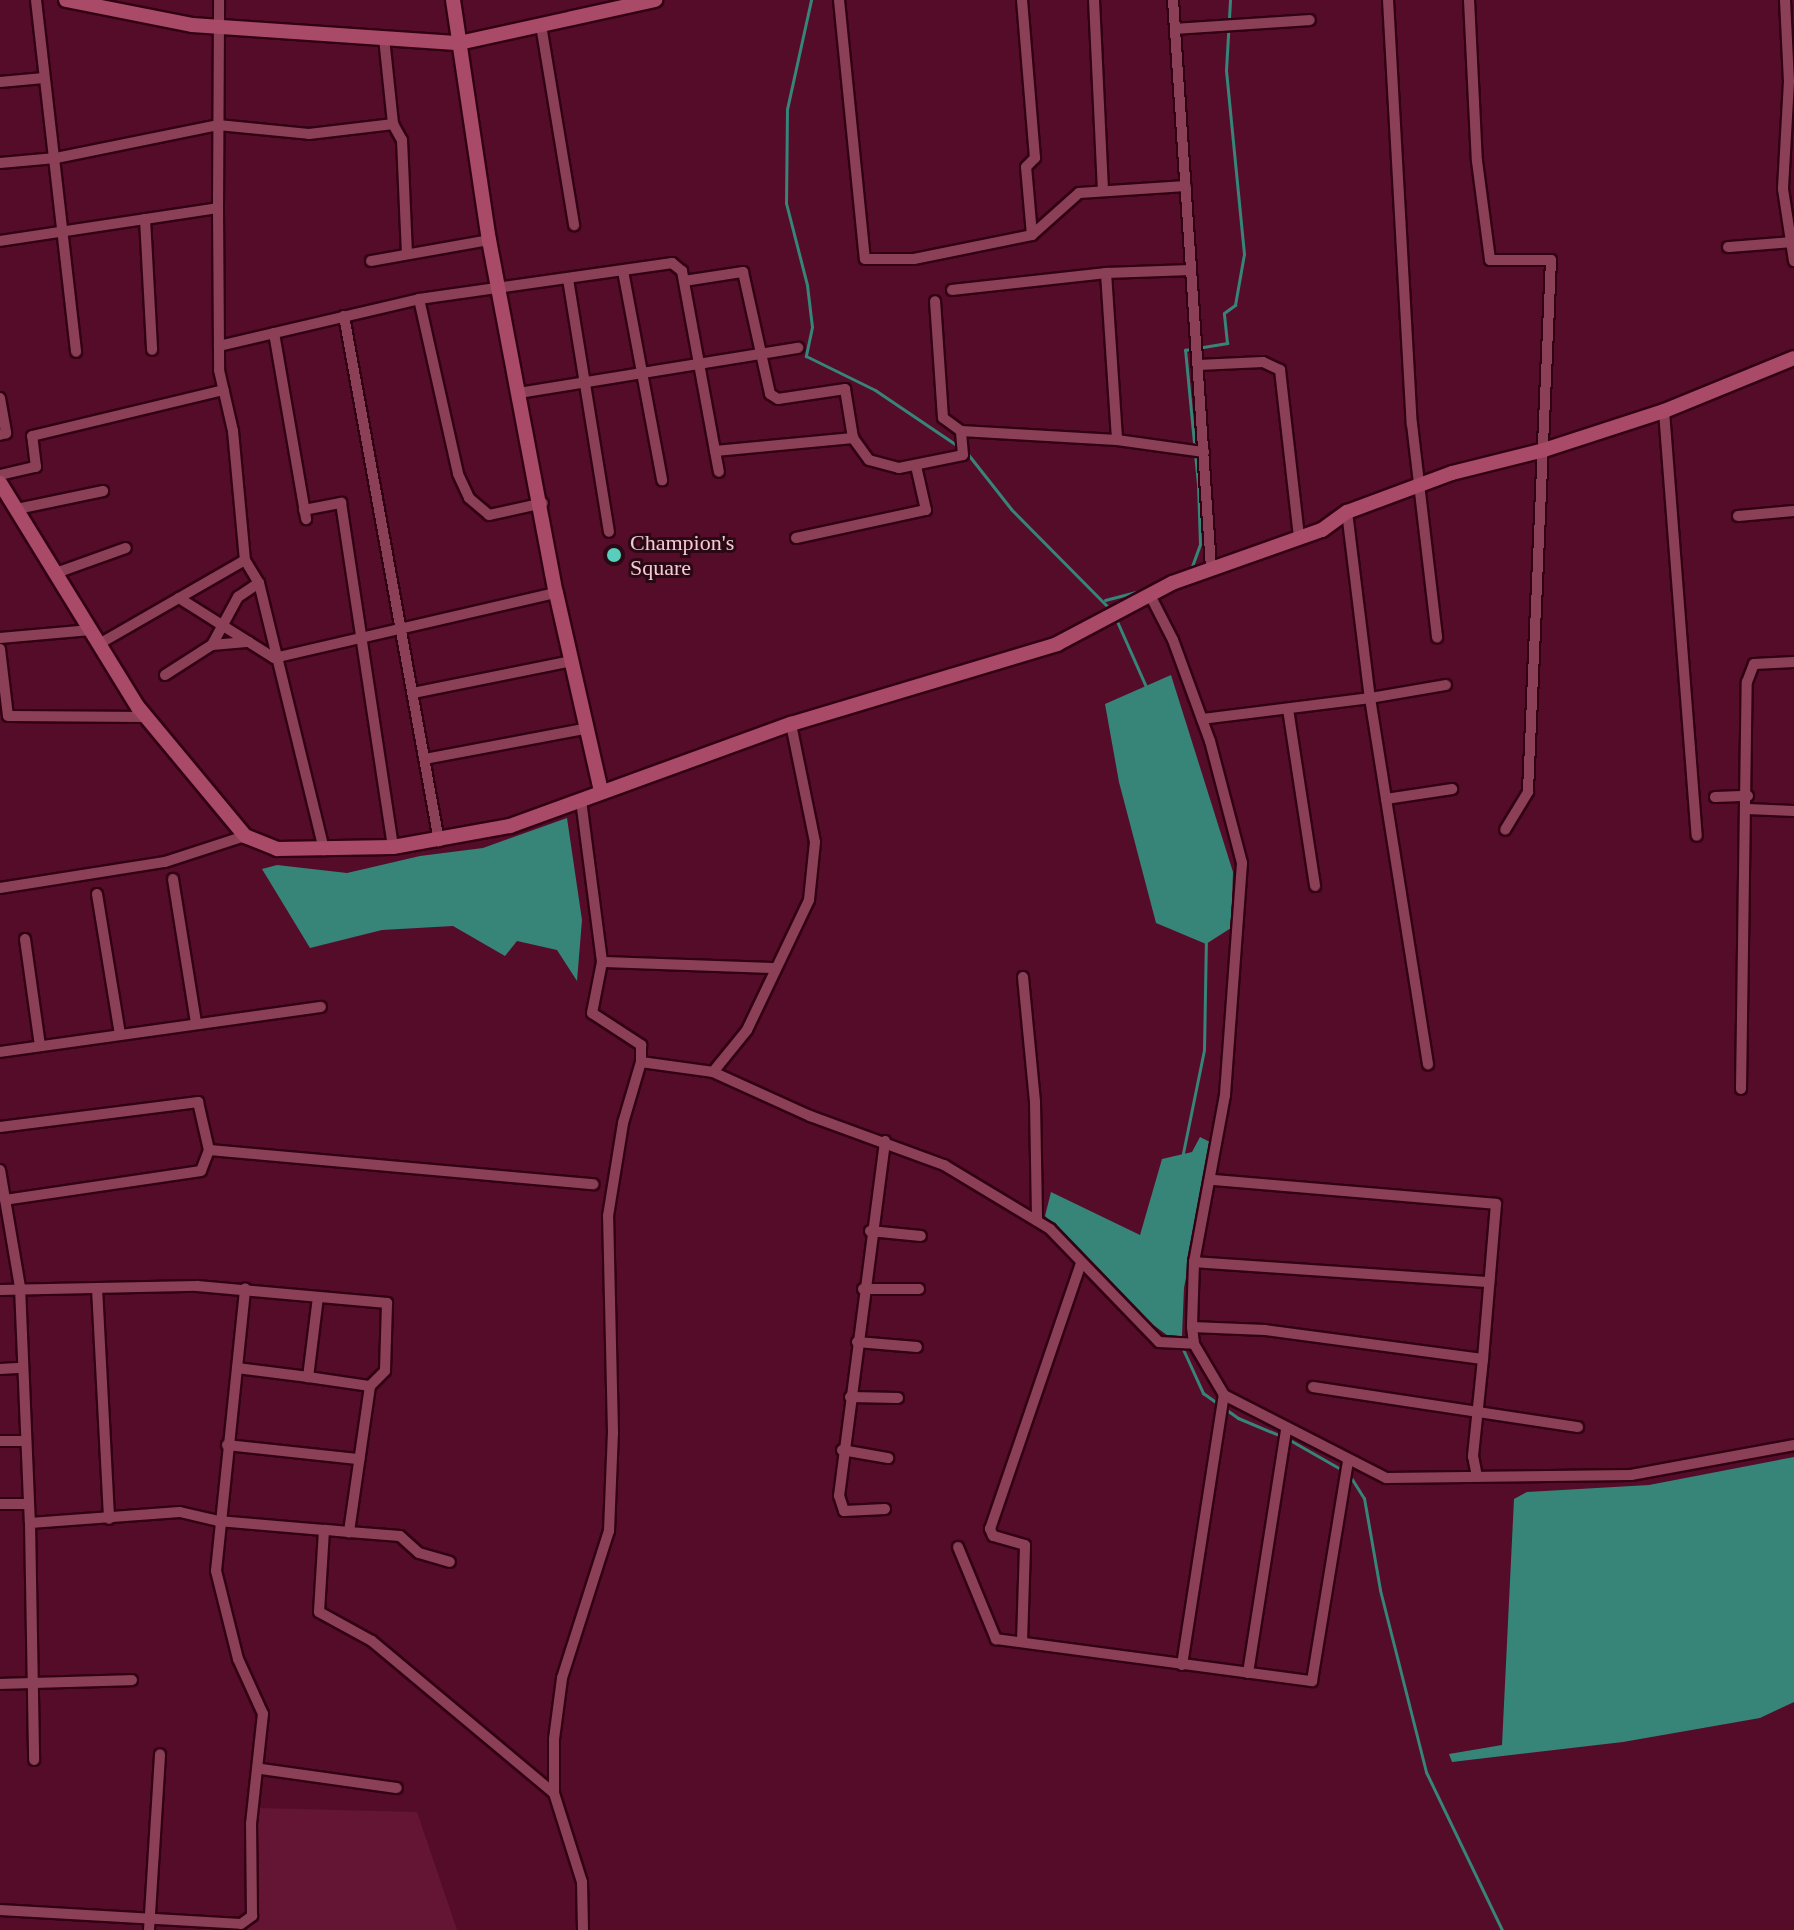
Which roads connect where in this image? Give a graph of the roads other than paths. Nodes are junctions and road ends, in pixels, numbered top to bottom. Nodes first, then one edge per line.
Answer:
1 (36, 0) edge
2 (66, 0) edge
3 (219, 0) edge
4 (453, 0) edge
5 (839, 0) edge
6 (1022, 0) edge
7 (1094, 0) edge
8 (1173, 0) edge
9 (1388, 0) edge
10 (1469, 0) edge
11 (1785, 0) edge
12 (645, 1) edge
13 (1310, 20) dead end
14 (541, 25) junction
15 (219, 27) junction
16 (1175, 29) junction
17 (384, 38) junction
18 (459, 43) junction
19 (44, 78) junction
20 (0, 82) edge
21 (393, 124) junction
22 (218, 125) junction
23 (56, 158) junction
24 (0, 163) edge
25 (1186, 186) junction
26 (1103, 191) junction
27 (1790, 206) edge
28 (218, 208) junction
29 (145, 219) junction
30 (574, 225) dead end
31 (62, 232) junction
32 (1032, 235) junction
33 (489, 240) junction
34 (0, 241) edge
35 (1791, 242) junction
36 (1728, 247) dead end
37 (407, 254) junction
38 (371, 261) dead end
39 (1794, 261) edge
40 (1191, 270) junction
41 (623, 271) junction
42 (1106, 273) junction
43 (568, 279) junction
44 (684, 281) junction
45 (500, 285) junction
46 (952, 290) dead end
47 (419, 299) junction
48 (935, 301) dead end
49 (344, 316) junction
50 (274, 333) junction
51 (219, 346) junction
52 (798, 348) dead end
53 (152, 350) dead end
54 (76, 352) dead end
55 (762, 354) junction
56 (1794, 358) edge
57 (701, 364) junction
58 (1198, 365) junction
59 (643, 373) junction
60 (585, 383) junction
61 (224, 390) junction
62 (519, 393) junction
63 (0, 398) edge
64 (1664, 411) junction
65 (961, 433) junction
66 (0, 435) edge
67 (853, 438) junction
68 (1117, 440) junction
69 (1544, 450) junction
70 (715, 451) junction
71 (1204, 452) junction
72 (916, 466) junction
73 (719, 472) dead end
74 (0, 475) edge
75 (662, 480) dead end
76 (0, 483) edge
77 (1421, 484) junction
78 (103, 491) dead end
79 (543, 503) junction
80 (17, 509) junction
81 (1794, 511) edge
82 (1347, 512) junction
83 (1738, 516) dead end
84 (609, 532) dead end
85 (796, 538) dead end
86 (1299, 538) junction
87 (126, 548) dead end
88 (245, 560) junction
89 (1211, 568) junction
90 (56, 573) junction
91 (259, 583) junction
92 (556, 593) junction
93 (1151, 597) junction
94 (179, 598) junction
95 (223, 626) junction
96 (401, 626) junction
97 (91, 630) junction
98 (361, 636) junction
99 (0, 638) edge
100 (1437, 638) dead end
101 (249, 642) junction
102 (99, 644) junction
103 (212, 645) junction
104 (0, 649) edge
105 (274, 658) junction
106 (572, 661) junction
107 (1794, 662) edge
108 (165, 675) dead end
109 (1446, 685) dead end
110 (413, 693) junction
111 (1370, 698) junction
112 (1288, 709) junction
113 (147, 717) junction
114 (1202, 719) junction
115 (791, 724) junction
116 (584, 729) junction
117 (425, 759) junction
118 (1452, 789) dead end
119 (601, 791) junction
120 (1748, 796) junction
121 (1715, 797) dead end
122 (1386, 799) junction
123 (581, 800) junction
124 (1747, 809) junction
125 (1794, 811) edge
126 (1505, 830) dead end
127 (245, 836) junction
128 (1697, 836) dead end
129 (439, 841) junction
130 (393, 847) junction
131 (324, 850) junction
132 (173, 879) dead end
133 (1315, 886) dead end
134 (0, 888) edge
135 (97, 894) dead end
136 (25, 939) dead end
137 (602, 962) junction
138 (774, 968) junction
139 (1023, 977) dead end
140 (321, 1007) dead end
141 (196, 1023) junction
142 (120, 1034) junction
143 (40, 1046) junction
144 (0, 1052) edge
145 (641, 1062) junction
146 (1428, 1064) dead end
147 (713, 1072) junction
148 (1741, 1089) dead end
149 (0, 1127) edge
150 (885, 1141) junction
151 (209, 1150) junction
152 (0, 1170) edge
153 (1213, 1180) junction
154 (593, 1184) dead end
155 (5, 1200) junction
156 (1037, 1221) junction
157 (870, 1231) junction
158 (921, 1236) dead end
159 (1194, 1262) junction
160 (1081, 1263) junction
161 (1489, 1282) junction
162 (20, 1287) junction
163 (97, 1288) junction
164 (245, 1288) junction
165 (863, 1289) junction
166 (919, 1289) dead end
167 (0, 1290) edge
168 (318, 1297) junction
169 (1192, 1327) junction
170 (857, 1342) junction
171 (1184, 1344) junction
172 (917, 1347) dead end
173 (1483, 1359) junction
174 (22, 1368) junction
175 (237, 1368) junction
176 (0, 1369) edge
177 (308, 1377) junction
178 (370, 1386) junction
179 (1313, 1387) dead end
180 (850, 1397) junction
181 (898, 1398) dead end
182 (1223, 1403) junction
183 (1477, 1411) junction
184 (1578, 1427) dead end
185 (1285, 1434) junction
186 (0, 1441) edge
187 (26, 1441) junction
188 (227, 1445) junction
189 (1794, 1445) edge
190 (842, 1450) junction
191 (888, 1458) dead end
192 (359, 1459) junction
193 (1347, 1469) junction
194 (1477, 1477) junction
195 (0, 1504) edge
196 (29, 1504) junction
197 (885, 1509) dead end
198 (109, 1519) junction
199 (218, 1521) junction
200 (30, 1523) junction
201 (324, 1530) junction
202 (349, 1532) junction
203 (958, 1547) dead end
204 (450, 1562) dead end
205 (1022, 1642) junction
206 (1182, 1665) junction
207 (1248, 1673) junction
208 (132, 1680) dead end
209 (32, 1683) junction
210 (0, 1684) edge
211 (160, 1754) dead end
212 (34, 1760) dead end
213 (261, 1769) junction
214 (397, 1788) dead end
215 (554, 1793) junction
216 (0, 1910) edge
217 (149, 1924) edge
218 (583, 1930) edge

1 - 19 street
2 - 15 street
3 - 15 street
4 - 18 street
5 - 32 street
6 - 32 street
7 - 26 street
8 - 16 street
9 - 77 street
10 - 69 street
11 - 27 street
12 - 14 street
13 - 16 street
14 - 18 street
14 - 30 street
15 - 17 street
15 - 22 street
16 - 25 street
17 - 18 street
17 - 21 street
18 - 33 street
19 - 20 street
19 - 23 street
21 - 22 street
21 - 37 street
22 - 23 street
22 - 28 street
23 - 24 street
23 - 31 street
25 - 26 street
25 - 40 street
26 - 32 street
27 - 35 street
28 - 29 street
28 - 51 street
29 - 31 street
29 - 53 street
31 - 34 street
31 - 54 street
33 - 37 street
33 - 45 street
35 - 36 street
35 - 39 street
37 - 38 street
40 - 42 street
40 - 58 street
41 - 43 street
41 - 44 street
41 - 59 street
42 - 46 street
42 - 68 street
43 - 45 street
43 - 60 street
44 - 55 street
44 - 57 street
45 - 47 street
45 - 62 street
47 - 49 street
47 - 79 street
48 - 65 street
49 - 50 street
49 - 96 street
50 - 51 street
50 - 98 street
51 - 61 street
52 - 55 street
55 - 57 street
55 - 67 street
56 - 64 street
57 - 59 street
57 - 70 street
58 - 71 street
58 - 86 street
59 - 60 street
59 - 75 street
60 - 62 street
60 - 84 street
61 - 74 street
61 - 88 street
62 - 79 street
63 - 66 street
64 - 69 street
64 - 128 street
65 - 68 street
65 - 72 street
67 - 70 street
67 - 72 street
68 - 71 street
69 - 77 street
69 - 126 street
70 - 73 street
71 - 89 street
72 - 85 street
76 - 80 street
77 - 82 street
77 - 100 street
78 - 80 street
79 - 92 street
80 - 90 street
81 - 83 street
82 - 86 street
82 - 111 street
86 - 89 street
87 - 90 street
88 - 91 street
88 - 94 street
89 - 93 street
90 - 97 street
91 - 95 street
91 - 105 street
92 - 96 street
92 - 106 street
93 - 114 street
93 - 115 street
94 - 95 street
94 - 102 street
95 - 101 street
95 - 103 street
96 - 98 street
96 - 110 street
97 - 99 street
97 - 102 street
98 - 105 street
98 - 130 street
101 - 103 street
101 - 105 street
102 - 113 street
103 - 108 street
104 - 113 street
105 - 131 street
106 - 110 street
106 - 116 street
107 - 120 street
109 - 111 street
110 - 117 street
111 - 112 street
111 - 122 street
112 - 114 street
112 - 133 street
113 - 127 street
114 - 153 street
115 - 119 street
115 - 138 street
116 - 117 street
116 - 119 street
117 - 129 street
118 - 122 street
119 - 123 street
120 - 121 street
120 - 124 street
122 - 146 street
123 - 129 street
123 - 137 street
124 - 125 street
124 - 148 street
127 - 131 street
127 - 134 street
129 - 130 street
130 - 131 street
132 - 141 street
135 - 142 street
136 - 143 street
137 - 138 street
137 - 145 street
138 - 147 street
139 - 156 street
140 - 141 street
141 - 142 street
142 - 143 street
143 - 144 street
145 - 147 street
145 - 215 street
147 - 150 street
149 - 151 street
150 - 156 street
150 - 157 street
151 - 154 street
151 - 155 street
152 - 155 street
153 - 159 street
153 - 161 street
155 - 162 street
156 - 160 street
157 - 158 street
157 - 165 street
159 - 161 street
159 - 169 street
160 - 171 street
160 - 205 street
161 - 173 street
162 - 163 street
162 - 167 street
162 - 174 street
163 - 164 street
163 - 198 street
164 - 168 street
164 - 175 street
165 - 166 street
165 - 170 street
168 - 177 street
168 - 178 street
169 - 171 street
169 - 173 street
170 - 172 street
170 - 180 street
171 - 182 street
173 - 183 street
174 - 176 street
174 - 187 street
175 - 177 street
175 - 188 street
177 - 178 street
178 - 192 street
179 - 183 street
180 - 181 street
180 - 190 street
182 - 185 street
182 - 206 street
183 - 184 street
183 - 194 street
185 - 193 street
185 - 207 street
186 - 187 street
187 - 196 street
188 - 192 street
188 - 199 street
189 - 194 street
190 - 191 street
190 - 197 street
192 - 202 street
193 - 194 street
193 - 207 street
195 - 196 street
196 - 200 street
198 - 199 street
198 - 200 street
199 - 201 street
199 - 213 street
200 - 209 street
201 - 202 street
201 - 215 street
202 - 204 street
203 - 205 street
205 - 206 street
206 - 207 street
208 - 209 street
209 - 210 street
209 - 212 street
211 - 217 street
213 - 214 street
213 - 217 street
215 - 218 street
216 - 217 street

